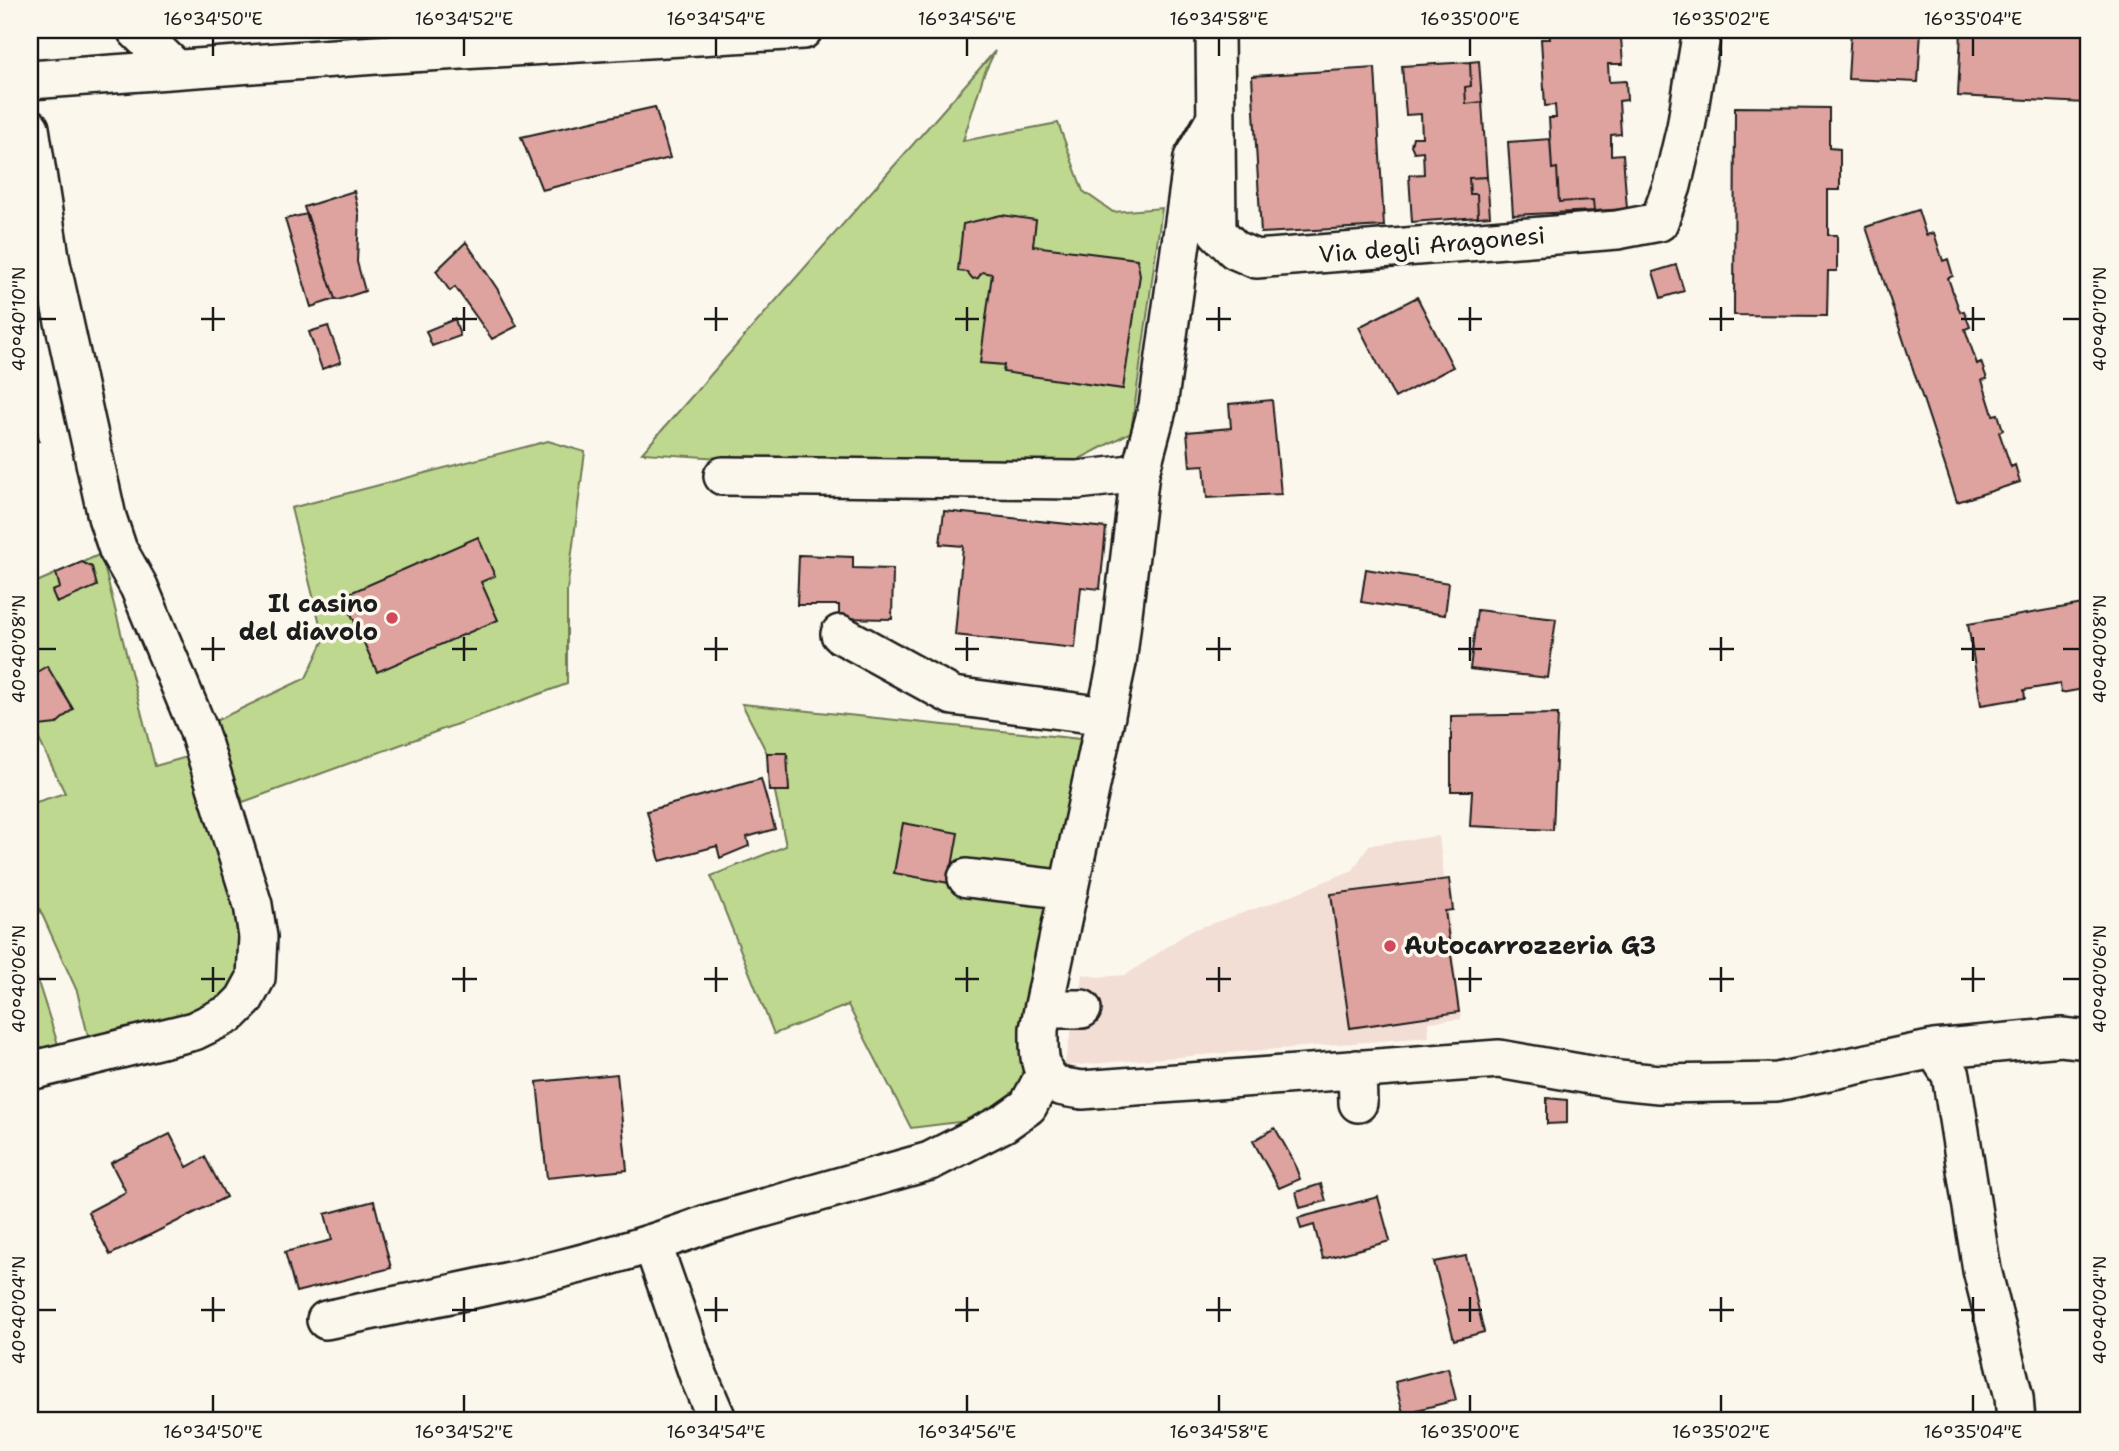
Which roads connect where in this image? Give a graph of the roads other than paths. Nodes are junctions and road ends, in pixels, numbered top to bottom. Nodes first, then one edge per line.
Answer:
1 (136, 30) edge
2 (385, 30) edge
3 (803, 30) edge
4 (1215, 30) edge
5 (1702, 30) edge
6 (234, 65) junction
7 (175, 68) junction
8 (30, 80) edge
9 (1216, 118) junction
10 (30, 128) edge
11 (1187, 206) junction
12 (1154, 231) dead end
13 (1140, 473) junction
14 (723, 476) dead end
15 (840, 634) dead end
16 (1106, 716) junction
17 (967, 878) dead end
18 (1069, 890) junction
19 (1044, 1009) junction
20 (1082, 1009) dead end
21 (2089, 1040) edge
22 (1934, 1049) junction
23 (30, 1071) edge
24 (1045, 1074) junction
25 (652, 1243) junction
26 (326, 1320) dead end
27 (718, 1421) edge
28 (2016, 1421) edge

1 - 7 street
2 - 6 street
3 - 6 street
4 - 9 street, Via degli Aragonesi
5 - 9 street, Via degli Aragonesi
6 - 7 street
7 - 8 street
9 - 11 street
10 - 23 street
11 - 12 street
11 - 13 street
13 - 14 street
13 - 16 street
15 - 16 street
16 - 18 street
17 - 18 street
18 - 19 street
19 - 20 street
19 - 24 street
21 - 22 street
22 - 24 street
22 - 28 street
24 - 25 street
25 - 26 street
25 - 27 street

